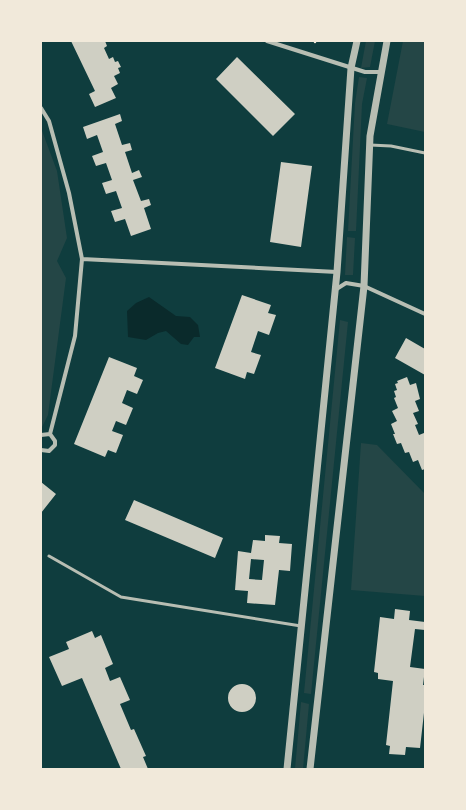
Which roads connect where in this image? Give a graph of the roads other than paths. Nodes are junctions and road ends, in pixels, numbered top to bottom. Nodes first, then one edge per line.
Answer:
1 (267, 41) edge
2 (357, 41) edge
3 (387, 41) edge
4 (351, 68) junction
5 (380, 72) junction
6 (41, 108) edge
7 (370, 144) junction
8 (425, 153) edge
9 (82, 259) junction
10 (337, 272) junction
11 (364, 286) junction
12 (335, 290) junction
13 (425, 314) edge
14 (50, 434) junction
15 (41, 435) edge
16 (41, 450) edge
17 (49, 556) dead end
18 (301, 626) junction
19 (286, 769) edge
20 (310, 769) edge

1 - 4 street
2 - 4 street
3 - 5 street
4 - 5 street
4 - 10 street
5 - 7 street
6 - 9 street
7 - 8 lane
7 - 11 street
9 - 10 street
9 - 14 street
10 - 12 street
11 - 12 street
11 - 13 street
11 - 20 street
12 - 18 street
14 - 15 street
14 - 16 street
17 - 18 lane
18 - 19 street

